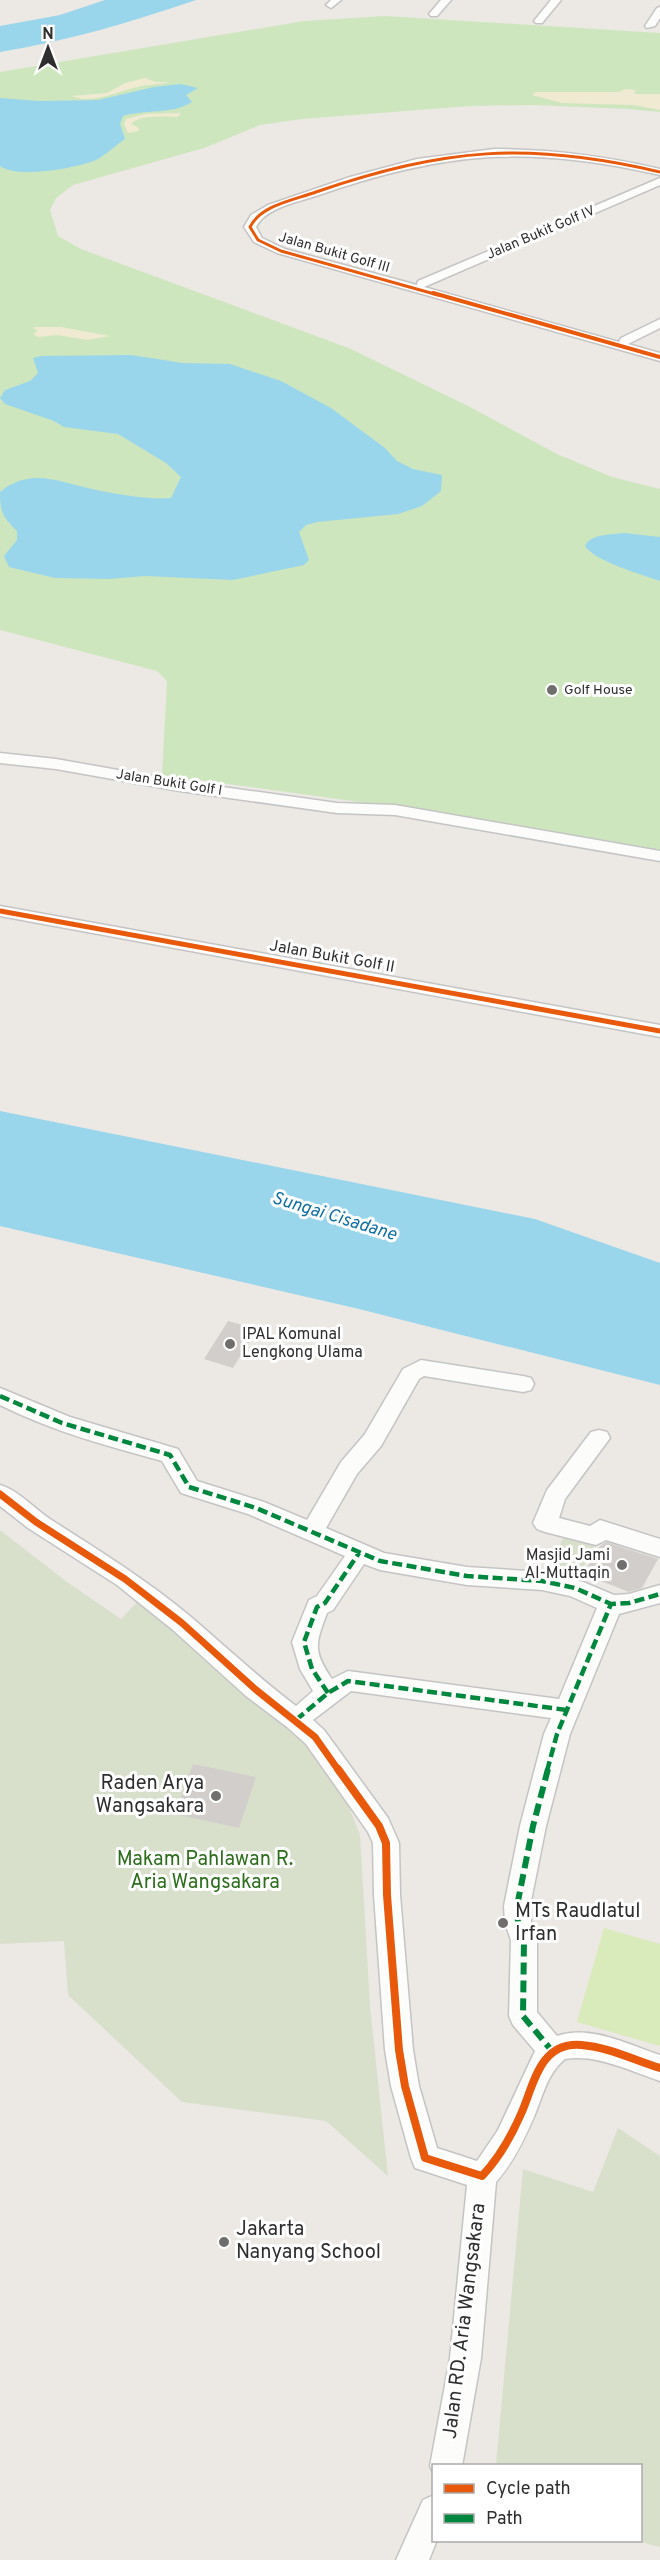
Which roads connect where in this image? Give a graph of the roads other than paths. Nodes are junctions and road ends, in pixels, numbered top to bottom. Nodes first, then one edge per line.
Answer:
1 (446, 0) edge
2 (556, 0) edge
3 (660, 10) edge
4 (434, 14) dead end
5 (539, 21) dead end
6 (650, 26) dead end
7 (660, 172) edge
8 (660, 179) edge
9 (422, 284) junction
10 (660, 323) edge
11 (625, 341) junction
12 (660, 351) edge
13 (660, 357) edge
14 (0, 758) edge
15 (337, 808) junction
16 (660, 856) edge
17 (660, 870) edge
18 (0, 911) edge
19 (0, 926) edge
20 (660, 1031) edge
21 (660, 1044) edge
22 (523, 1384) dead end
23 (0, 1396) edge
24 (599, 1438) dead end
25 (0, 1494) edge
26 (312, 1530) junction
27 (660, 1548) edge
28 (359, 1553) junction
29 (660, 1594) edge
30 (611, 1604) junction
31 (328, 1693) junction
32 (567, 1710) junction
33 (296, 1720) junction
34 (552, 2051) junction
35 (660, 2068) edge
36 (482, 2176) junction
37 (446, 2464) edge
38 (432, 2515) edge
39 (412, 2560) edge

1 - 4 street
2 - 5 street
3 - 6 street
7 - 13 street, Jalan Bukit Golf III
8 - 9 street, Jalan Bukit Golf IV
8 - 9 street, Jalan Bukit Golf III
9 - 11 street, Jalan Bukit Golf III
10 - 11 street
11 - 12 street, Jalan Bukit Golf III
14 - 15 street, Jalan Bukit Golf I
15 - 16 street, Jalan Bukit Golf I
15 - 17 street, Jalan Bukit Golf I
18 - 20 street, Jalan Bukit Golf II
19 - 21 street, Jalan Bukit Golf II
22 - 26 street
23 - 26 street
24 - 27 street
25 - 33 street
26 - 28 street
28 - 30 street
28 - 31 street
29 - 30 street
30 - 32 street
31 - 32 street
31 - 33 street
32 - 34 street
33 - 36 street
34 - 35 street
34 - 36 street
36 - 37 street, Jalan RD. Aria Wangsakara
38 - 39 street

